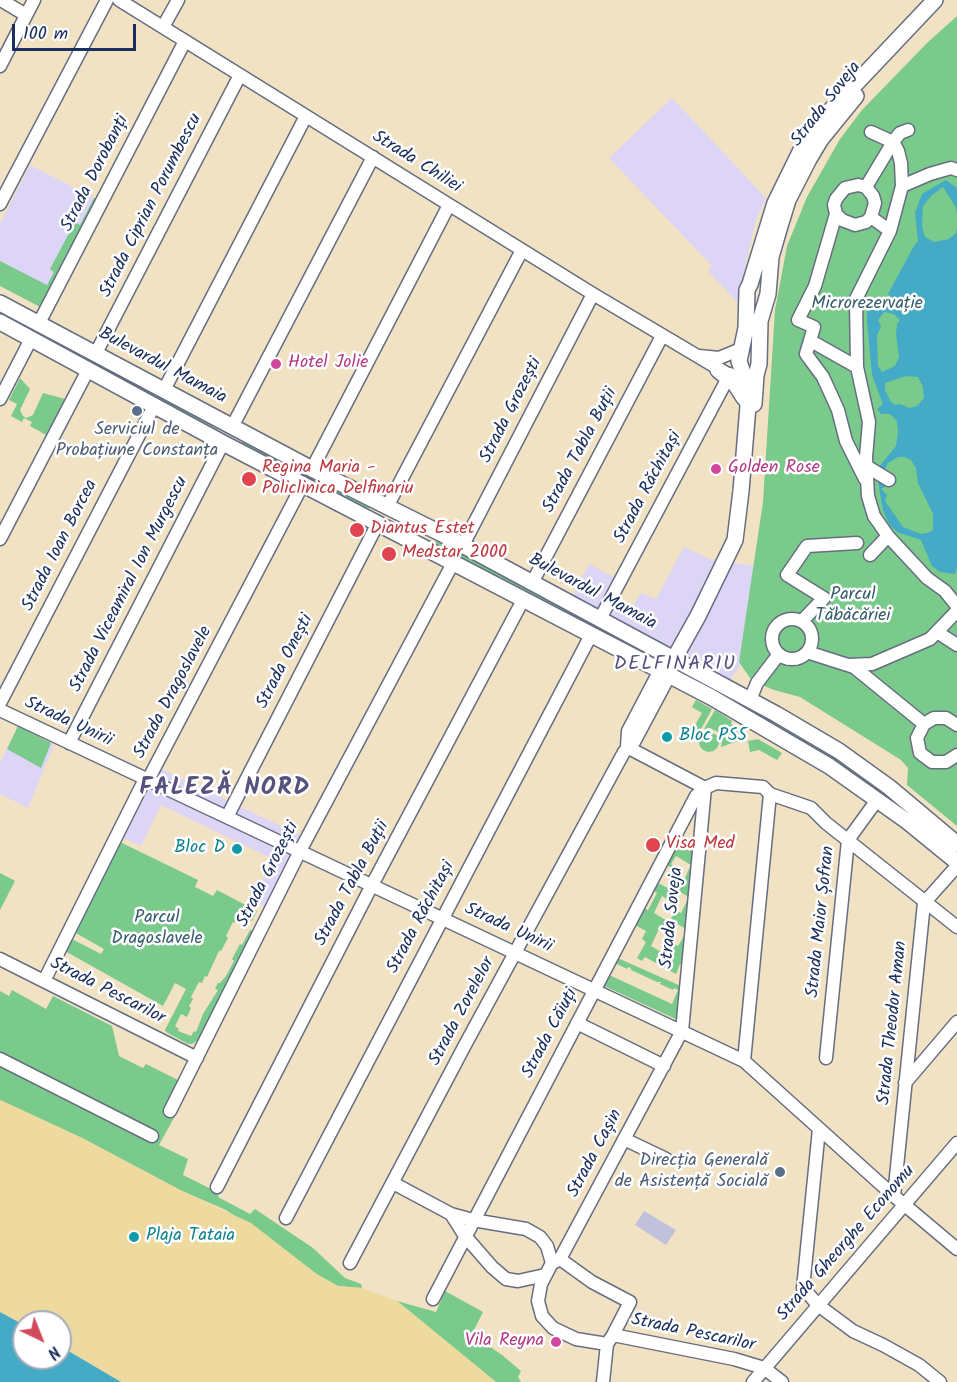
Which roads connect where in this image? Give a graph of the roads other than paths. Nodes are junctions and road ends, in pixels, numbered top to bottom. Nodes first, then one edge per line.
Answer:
1 (1, 0) edge
2 (34, 0) edge
3 (107, 0) edge
4 (119, 0) edge
5 (178, 0) edge
6 (935, 0) edge
7 (945, 0) edge
8 (26, 15) junction
9 (163, 27) junction
10 (185, 41) junction
11 (0, 66) edge
12 (240, 75) junction
13 (306, 116) junction
14 (908, 130) dead end
15 (872, 132) dead end
16 (893, 142) junction
17 (373, 157) junction
18 (957, 170) edge
19 (902, 186) junction
20 (866, 187) junction
21 (0, 204) edge
22 (449, 204) junction
23 (836, 214) junction
24 (871, 217) junction
25 (890, 231) junction
26 (522, 250) junction
27 (750, 284) junction
28 (767, 290) junction
29 (593, 294) junction
30 (4, 308) edge
31 (0, 322) edge
32 (39, 323) junction
33 (662, 336) junction
34 (811, 341) junction
35 (36, 342) junction
36 (741, 349) junction
37 (96, 353) junction
38 (695, 355) junction
39 (856, 367) junction
40 (88, 370) junction
41 (736, 371) junction
42 (164, 390) junction
43 (0, 399) edge
44 (154, 406) junction
45 (173, 416) junction
46 (237, 430) junction
47 (223, 443) junction
48 (870, 468) junction
49 (312, 469) junction
50 (889, 480) dead end
51 (866, 481) junction
52 (303, 484) junction
53 (387, 507) junction
54 (373, 521) junction
55 (441, 532) junction
56 (888, 536) junction
57 (0, 539) edge
58 (857, 543) dead end
59 (463, 545) junction
60 (870, 555) dead end
61 (453, 563) junction
62 (532, 583) junction
63 (523, 600) junction
64 (957, 606) edge
65 (957, 611) edge
66 (600, 619) junction
67 (802, 621) junction
68 (937, 633) junction
69 (591, 635) junction
70 (957, 645) edge
71 (807, 652) junction
72 (779, 654) junction
73 (678, 661) junction
74 (846, 665) junction
75 (666, 673) junction
76 (750, 700) junction
77 (0, 703) edge
78 (0, 710) edge
79 (924, 724) junction
80 (957, 725) edge
81 (69, 743) junction
82 (627, 747) junction
83 (957, 755) edge
84 (148, 780) junction
85 (705, 788) junction
86 (770, 794) junction
87 (877, 800) junction
88 (227, 817) junction
89 (848, 840) junction
90 (957, 844) edge
91 (300, 851) junction
92 (957, 861) edge
93 (957, 866) edge
94 (372, 885) junction
95 (924, 903) junction
96 (442, 918) junction
97 (957, 927) edge
98 (515, 952) junction
99 (0, 959) edge
100 (44, 981) junction
101 (594, 990) junction
102 (957, 1022) edge
103 (577, 1023) junction
104 (682, 1032) junction
105 (197, 1058) junction
106 (826, 1058) dead end
107 (0, 1059) edge
108 (744, 1061) junction
109 (663, 1066) junction
110 (905, 1083) junction
111 (170, 1111) dead end
112 (819, 1129) junction
113 (152, 1136) dead end
114 (624, 1139) junction
115 (957, 1143) edge
116 (666, 1159) dead end
117 (393, 1183) junction
118 (217, 1187) dead end
119 (894, 1196) junction
120 (904, 1205) junction
121 (451, 1214) junction
122 (286, 1218) dead end
123 (473, 1220) junction
124 (465, 1236) junction
125 (957, 1249) edge
126 (556, 1261) junction
127 (350, 1263) dead end
128 (545, 1275) junction
129 (433, 1299) dead end
130 (818, 1305) junction
131 (610, 1339) junction
132 (764, 1368) junction
133 (603, 1382) edge
134 (753, 1382) edge
135 (782, 1382) edge
136 (940, 1382) edge

1 - 8 street
2 - 8 street
3 - 21 street
4 - 9 street, Strada Chiliei
5 - 9 street
6 - 27 main road, Strada Soveja
7 - 28 main road, Strada Soveja
8 - 11 street
9 - 10 street, Strada Chiliei
10 - 12 street, Strada Chiliei
10 - 32 street, Strada Dorobanți
12 - 13 street, Strada Chiliei
12 - 37 street, Strada Ciprian Porumbescu
13 - 17 street, Strada Chiliei
13 - 42 street
14 - 16 street
15 - 16 street
16 - 19 street
16 - 20 street
17 - 22 street, Strada Chiliei
17 - 46 street
18 - 19 street
19 - 25 street
20 - 23 street
20 - 24 street
22 - 26 street, Strada Chiliei
22 - 49 street
23 - 24 street
23 - 34 street
24 - 25 street
25 - 39 street
26 - 29 street, Strada Chiliei
26 - 53 street
27 - 28 main road
27 - 36 main road, Strada Soveja
28 - 41 main road, Strada Soveja
29 - 33 street, Strada Chiliei
29 - 59 street, Strada Grozești
30 - 32 main road, Bulevardul Mamaia
31 - 35 main road, Bulevardul Mamaia
32 - 37 main road, Bulevardul Mamaia
33 - 38 street, Strada Chiliei
33 - 62 street, Strada Tabla Buții
34 - 39 street
34 - 51 street
35 - 37 main road
35 - 40 main road, Bulevardul Mamaia
35 - 43 street
36 - 38 street, Strada Chiliei
36 - 41 main road, Strada Soveja
37 - 42 main road, Bulevardul Mamaia
38 - 41 street, Strada Chiliei
39 - 48 street
40 - 44 main road, Bulevardul Mamaia
40 - 57 street
41 - 66 street, Strada Răchitași
41 - 73 main road
41 - 73 main road
42 - 46 main road, Bulevardul Mamaia
44 - 45 main road, Bulevardul Mamaia
44 - 77 street, Strada Ioan Borcea
45 - 46 main road
45 - 47 main road, Bulevardul Mamaia
46 - 49 main road, Bulevardul Mamaia
47 - 52 main road, Bulevardul Mamaia
47 - 81 street, Strada Viceamiral Ion Murgescu
48 - 50 street
48 - 51 street
49 - 53 main road, Bulevardul Mamaia
51 - 56 street
52 - 54 main road, Bulevardul Mamaia
52 - 84 street, Strada Dragoslavele
53 - 55 main road, Bulevardul Mamaia
54 - 55 main road
54 - 61 main road, Bulevardul Mamaia
54 - 88 street, Strada Onești
55 - 59 main road, Bulevardul Mamaia
56 - 60 street
56 - 64 street
58 - 67 street
59 - 62 main road, Bulevardul Mamaia
61 - 63 main road, Bulevardul Mamaia
61 - 91 street, Strada Grozești
62 - 66 main road, Bulevardul Mamaia
63 - 69 main road, Bulevardul Mamaia
63 - 94 street, Strada Tabla Buții
65 - 68 street
66 - 73 main road, Bulevardul Mamaia
67 - 71 street
67 - 72 street
68 - 70 street
68 - 74 street
69 - 75 main road, Bulevardul Mamaia
69 - 96 street, Strada Răchitași
71 - 72 street
71 - 74 street
72 - 76 street
73 - 75 main road
73 - 76 main road, Bulevardul Mamaia
74 - 79 street
75 - 82 street, Strada Zorelelor
75 - 87 main road, Bulevardul Mamaia
76 - 90 main road, Bulevardul Mamaia
78 - 81 street, Strada Unirii
79 - 80 street
79 - 83 street
81 - 84 street, Strada Unirii
82 - 85 street
82 - 98 street, Strada Zorelelor
84 - 88 street, Strada Unirii
84 - 100 street, Strada Dragoslavele
85 - 86 street
85 - 101 street, Strada Căiuți
85 - 104 street, Strada Soveja
86 - 89 street
86 - 108 street
87 - 89 street, Strada Maior Șofran
87 - 92 main road, Bulevardul Mamaia
88 - 91 street, Strada Unirii
89 - 95 street
89 - 106 street, Strada Maior Șofran
91 - 94 street, Strada Unirii
91 - 105 street, Strada Grozești
93 - 95 street
94 - 96 street, Strada Unirii
94 - 118 street, Strada Tabla Buții
95 - 97 street
95 - 110 street, Strada Theodor Aman
96 - 98 street, Strada Unirii
96 - 122 street, Strada Răchitași
98 - 101 street, Strada Unirii
98 - 117 street, Strada Zorelelor
99 - 100 street, Strada Pescarilor
100 - 105 street, Strada Pescarilor
101 - 103 street, Strada Căiuți
101 - 104 street, Strada Unirii
102 - 110 street
103 - 109 street
103 - 123 street, Strada Căiuți
104 - 108 street, Strada Unirii
104 - 109 street, Strada Cașin
105 - 111 street, Strada Grozești
107 - 113 street
108 - 112 street, Strada Unirii
109 - 114 street, Strada Cașin
110 - 119 street, Strada Theodor Aman
112 - 119 street, Strada Unirii
112 - 130 street
114 - 116 street
114 - 126 street, Strada Cașin
115 - 120 street, Strada Gheorghe Economu
117 - 121 street
117 - 127 street, Strada Zorelelor
119 - 120 street, Strada Unirii
120 - 125 street, Strada Unirii
120 - 130 street, Strada Gheorghe Economu
121 - 123 street
121 - 124 street
123 - 124 street, Strada Căiuți
123 - 126 street
124 - 128 street
124 - 129 street, Strada Căiuți
126 - 128 street, Strada Cașin
126 - 131 street, Strada Pescarilor
128 - 131 street, Strada Pescarilor
130 - 132 street, Strada Gheorghe Economu
130 - 136 street
131 - 132 street, Strada Pescarilor
131 - 133 street, Strada Pescarilor
132 - 134 street, Strada Pescarilor
132 - 135 street, Strada Pescarilor

